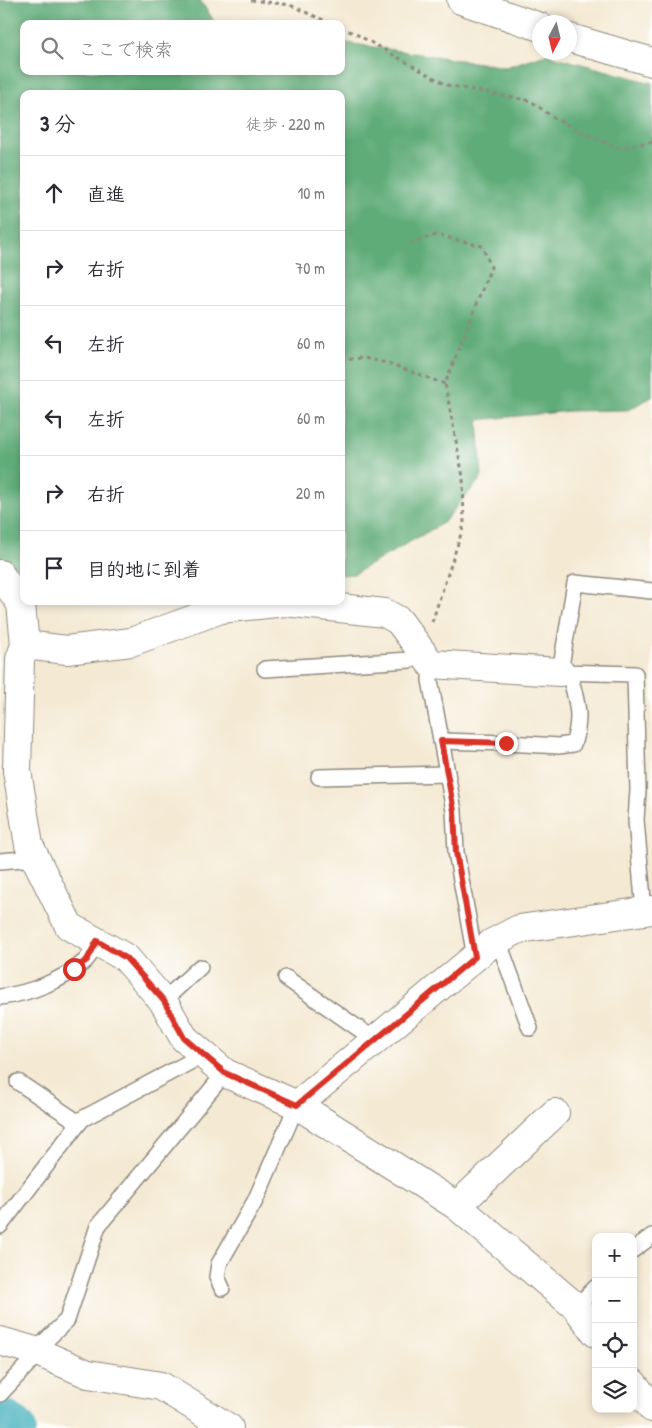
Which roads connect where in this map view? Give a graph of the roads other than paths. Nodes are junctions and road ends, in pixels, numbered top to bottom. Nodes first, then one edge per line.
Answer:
1 (461, 0) edge
2 (532, 24) edge
3 (577, 40) edge
4 (652, 62) edge
5 (1, 576) edge
6 (652, 590) edge
7 (20, 603) edge
8 (21, 605) edge
9 (258, 605) edge
10 (312, 605) edge
11 (25, 645) junction
12 (426, 658) junction
13 (266, 669) dead end
14 (564, 672) junction
15 (441, 741) junction
16 (447, 774) junction
17 (319, 777) dead end
18 (35, 858) junction
19 (0, 862) edge
20 (648, 911) edge
21 (498, 940) junction
22 (97, 941) junction
23 (475, 957) junction
24 (200, 967) dead end
25 (286, 978) dead end
26 (0, 998) edge
27 (164, 1001) junction
28 (530, 1028) dead end
29 (376, 1040) junction
30 (202, 1055) junction
31 (225, 1073) junction
32 (18, 1082) dead end
33 (297, 1105) junction
34 (554, 1113) dead end
35 (79, 1123) junction
36 (457, 1206) junction
37 (0, 1226) edge
38 (652, 1236) edge
39 (637, 1247) edge
40 (222, 1288) dead end
41 (592, 1291) edge
42 (576, 1307) junction
43 (592, 1328) edge
44 (0, 1341) edge
45 (32, 1356) junction
46 (637, 1388) edge
47 (0, 1394) edge
48 (652, 1408) edge
49 (229, 1428) edge

1 - 2 street
3 - 4 street
5 - 7 street
6 - 14 lane
8 - 11 street
9 - 11 street
10 - 12 street
11 - 18 street
12 - 13 lane
12 - 14 street
12 - 15 lane
14 - 15 lane
14 - 20 lane
15 - 16 lane
16 - 17 lane
16 - 23 lane
18 - 19 lane
18 - 22 street
20 - 21 street
21 - 23 street
21 - 28 lane
22 - 26 lane
22 - 27 street
23 - 29 street
24 - 27 lane
25 - 29 lane
27 - 30 street
29 - 33 street
30 - 31 street
30 - 35 lane
31 - 33 street
31 - 45 lane
32 - 35 lane
33 - 36 street
33 - 40 lane
34 - 36 street
35 - 37 lane
36 - 42 street
38 - 39 lane
41 - 42 lane
42 - 43 street
44 - 45 street
45 - 47 lane
45 - 49 street
46 - 48 street

